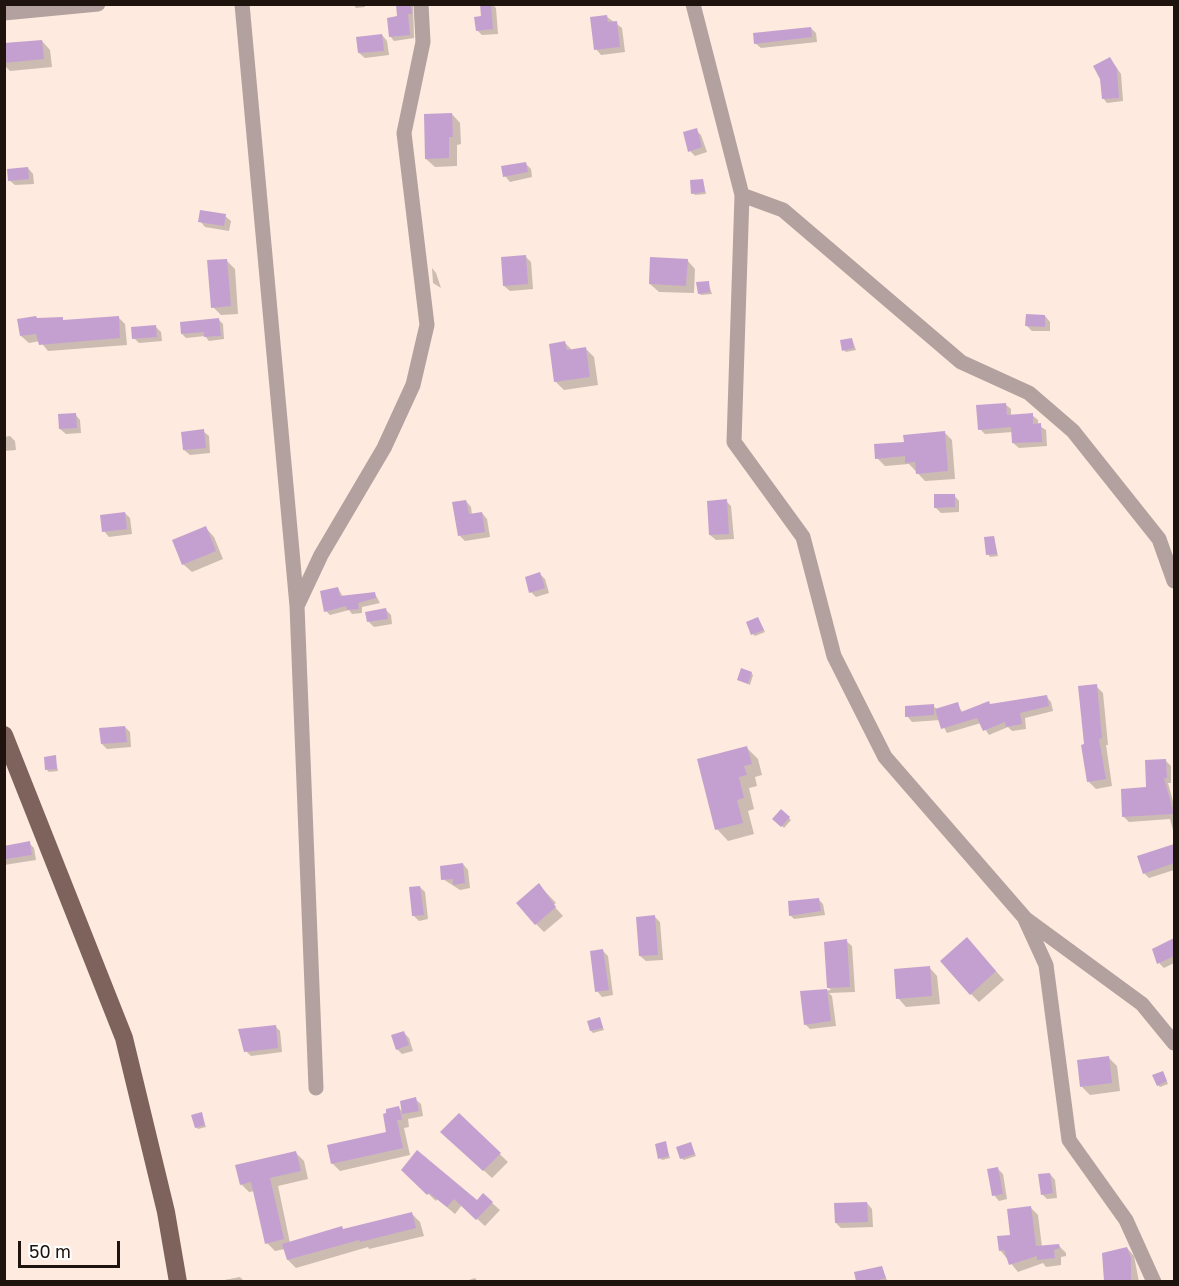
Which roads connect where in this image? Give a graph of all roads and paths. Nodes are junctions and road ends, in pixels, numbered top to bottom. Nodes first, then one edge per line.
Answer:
1 (98, 4) edge
2 (242, 4) edge
3 (421, 4) edge
4 (693, 4) edge
5 (4, 13) edge
6 (742, 195) junction
7 (1169, 552) edge
8 (1174, 581) edge
9 (297, 606) junction
10 (4, 735) edge
11 (1024, 917) junction
12 (1174, 1043) edge
13 (316, 1088) dead end
14 (178, 1281) edge
15 (1154, 1281) edge

1 - 5 street
2 - 9 street
3 - 9 street
4 - 6 street
6 - 7 street
6 - 11 street
7 - 8 street
9 - 13 street
10 - 14 main road
11 - 12 street
11 - 15 street

